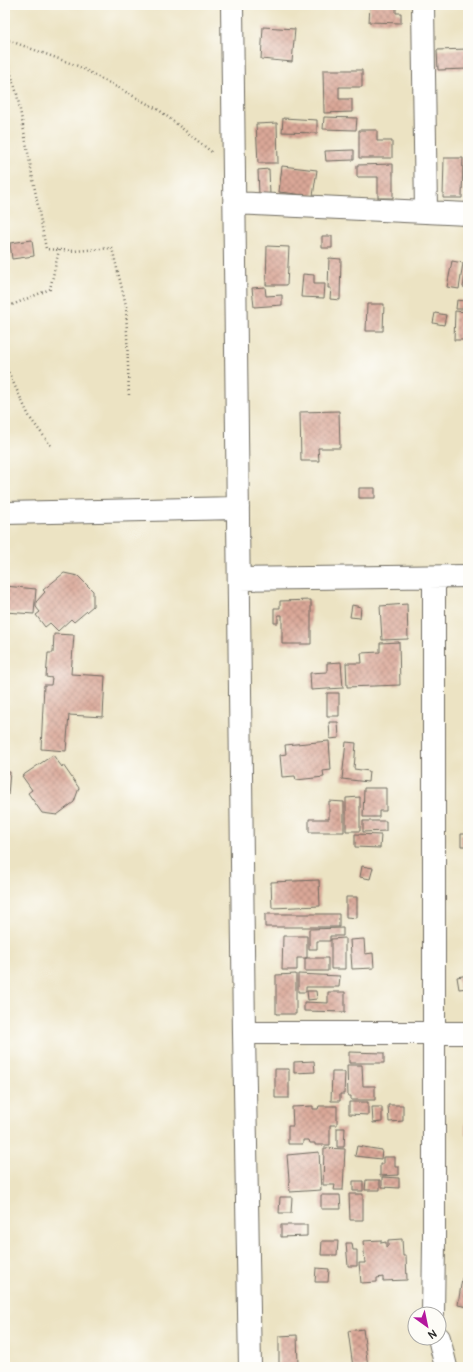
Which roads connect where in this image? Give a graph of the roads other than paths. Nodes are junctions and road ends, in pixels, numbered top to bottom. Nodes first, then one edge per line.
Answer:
1 (232, 5) edge
2 (423, 5) edge
3 (234, 203) junction
4 (426, 212) junction
5 (468, 214) edge
6 (238, 508) junction
7 (5, 513) edge
8 (468, 576) edge
9 (434, 577) junction
10 (239, 579) junction
11 (244, 1032) junction
12 (434, 1033) junction
13 (468, 1033) edge
14 (433, 1306) edge
15 (441, 1346) edge
16 (250, 1367) edge
17 (446, 1367) edge

1 - 3 street
2 - 4 street
3 - 4 street
3 - 6 street
4 - 5 street
6 - 7 street
6 - 10 street
8 - 9 street
9 - 10 street
9 - 12 street
10 - 11 street
11 - 12 street
11 - 16 street
12 - 13 street
12 - 14 street
15 - 17 street

